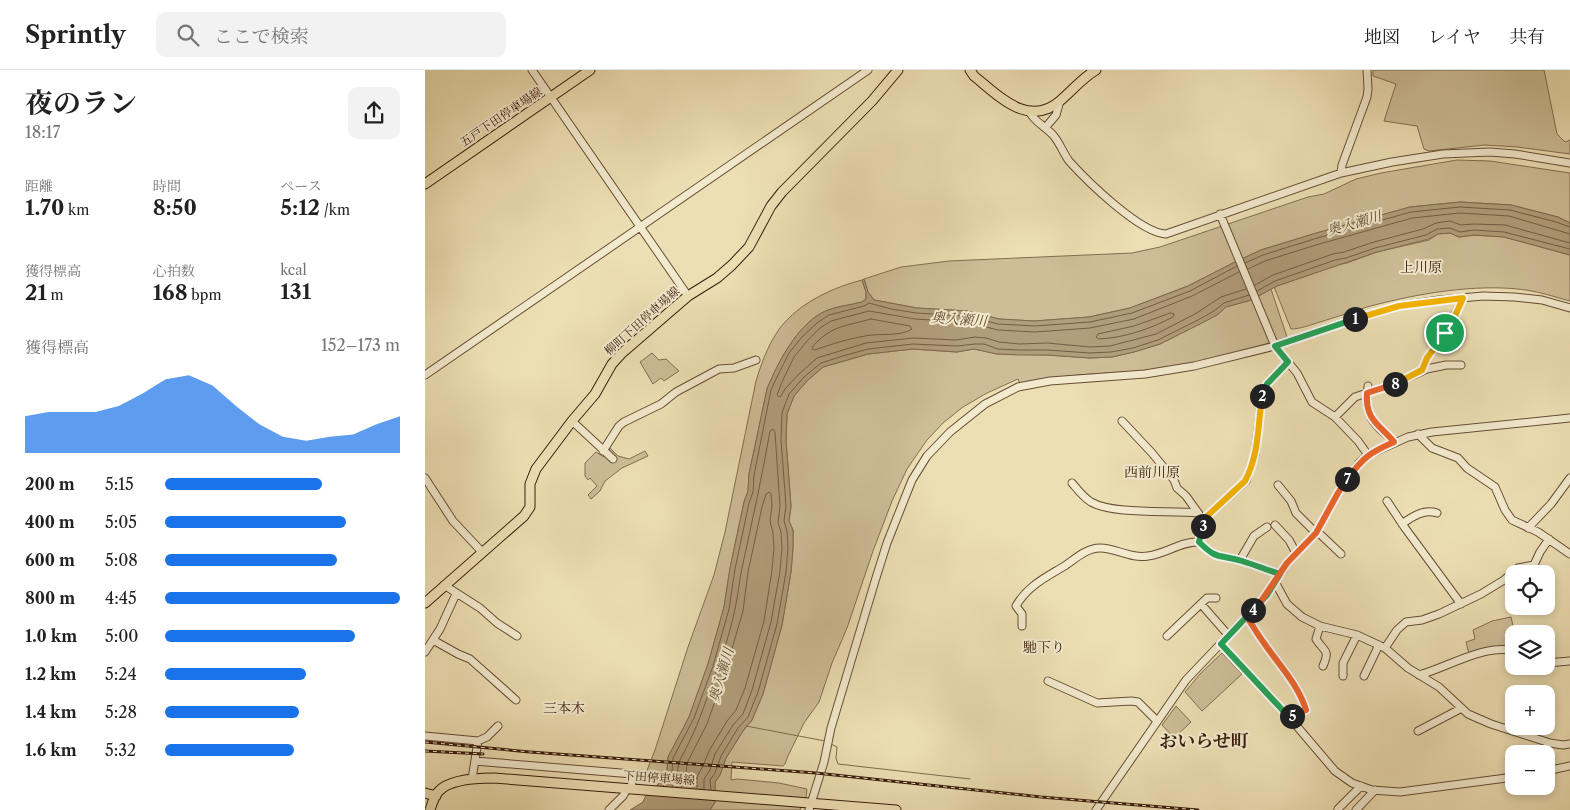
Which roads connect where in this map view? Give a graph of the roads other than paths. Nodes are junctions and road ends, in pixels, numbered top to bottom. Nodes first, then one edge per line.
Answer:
1 (532, 70) edge
2 (590, 70) edge
3 (868, 70) edge
4 (898, 70) edge
5 (970, 70) edge
6 (1096, 70) edge
7 (1367, 70) edge
8 (551, 98) junction
9 (1061, 101) junction
10 (1029, 111) junction
11 (1045, 128) junction
12 (1570, 163) edge
13 (1341, 173) junction
14 (425, 184) edge
15 (1221, 216) junction
16 (640, 226) junction
17 (688, 296) junction
18 (1463, 298) junction
19 (1570, 308) edge
20 (1275, 344) junction
21 (756, 360) dead end
22 (1288, 362) junction
23 (1461, 365) dead end
24 (1422, 370) junction
25 (425, 375) edge
26 (1367, 389) junction
27 (1335, 417) junction
28 (1570, 418) edge
29 (571, 421) junction
30 (1121, 421) dead end
31 (1418, 434) junction
32 (1394, 442) junction
33 (603, 451) junction
34 (1368, 455) junction
35 (613, 459) dead end
36 (425, 478) edge
37 (1570, 478) edge
38 (1072, 483) dead end
39 (1278, 485) dead end
40 (1387, 501) dead end
41 (1198, 513) junction
42 (1437, 514) dead end
43 (1204, 520) junction
44 (1402, 524) junction
45 (1275, 526) dead end
46 (1267, 527) dead end
47 (1528, 528) junction
48 (1316, 533) junction
49 (1549, 538) junction
50 (1199, 542) junction
51 (483, 553) junction
52 (1296, 553) junction
53 (1341, 554) dead end
54 (1570, 554) edge
55 (1240, 560) junction
56 (1280, 574) junction
57 (1275, 582) junction
58 (444, 585) junction
59 (456, 594) junction
60 (1216, 598) dead end
61 (425, 603) edge
62 (1201, 604) junction
63 (1461, 604) junction
64 (1247, 617) junction
65 (1022, 626) dead end
66 (1320, 626) junction
67 (1357, 635) junction
68 (517, 636) dead end
69 (1167, 636) dead end
70 (1229, 636) junction
71 (433, 640) junction
72 (1221, 644) junction
73 (1382, 646) junction
74 (1505, 650) edge
75 (425, 652) edge
76 (1570, 660) edge
77 (1555, 662) edge
78 (1323, 666) dead end
79 (1419, 675) junction
80 (1343, 676) dead end
81 (1364, 676) dead end
82 (1048, 681) dead end
83 (516, 700) dead end
84 (1460, 709) junction
85 (1289, 717) junction
86 (1157, 721) junction
87 (498, 726) dead end
88 (1418, 730) dead end
89 (425, 736) edge
90 (478, 741) junction
91 (1570, 744) edge
92 (475, 761) junction
93 (1570, 766) edge
94 (1555, 769) edge
95 (1505, 778) edge
96 (472, 779) junction
97 (1361, 786) junction
98 (632, 789) junction
99 (1375, 790) junction
100 (425, 793) edge
101 (436, 796) junction
102 (811, 805) edge
103 (1338, 809) edge
104 (431, 810) edge
105 (609, 810) edge
106 (896, 810) edge
107 (1096, 810) edge
108 (1356, 810) edge

1 - 8 street
2 - 8 main road, 五戸下田停車場線
3 - 16 street
4 - 17 main road, 柳町下田停車場線
5 - 10 main road
6 - 9 main road
7 - 13 street
8 - 14 main road, 五戸下田停車場線
8 - 16 street
9 - 10 main road
9 - 11 street
10 - 11 street
11 - 15 street
12 - 13 street
13 - 15 street
15 - 20 street
16 - 17 street
16 - 25 street
17 - 29 main road, 柳町下田停車場線
18 - 19 street
18 - 20 street
18 - 24 street
20 - 22 street
20 - 102 street
21 - 33 street
22 - 27 street
22 - 43 street
23 - 24 street
24 - 26 street
26 - 27 street
26 - 32 street
27 - 34 street
28 - 31 street
29 - 33 street
29 - 51 main road, 柳町下田停車場線
30 - 41 street
31 - 32 street
31 - 47 street
32 - 34 street
33 - 35 street
34 - 48 street
36 - 51 street
37 - 47 street
38 - 41 street
39 - 48 street
40 - 44 street
41 - 43 street
42 - 44 street
43 - 50 street
44 - 63 street
45 - 52 street
46 - 55 street
47 - 49 street
48 - 52 street
48 - 53 street
49 - 54 street
49 - 63 street
50 - 55 street
50 - 65 street
51 - 58 main road, 柳町下田停車場線
52 - 56 street
55 - 56 street
56 - 57 street
57 - 64 street
57 - 66 street
58 - 59 street
58 - 61 main road, 柳町下田停車場線
59 - 68 street
59 - 71 street
60 - 62 street
62 - 69 street
62 - 70 street
63 - 73 street
64 - 70 street
64 - 85 street
66 - 67 street
66 - 78 street
67 - 73 street
67 - 80 street
70 - 72 street
71 - 75 street
71 - 83 street
72 - 85 street
72 - 86 street
73 - 79 street
73 - 81 street
74 - 79 street
76 - 77 street
79 - 84 street
82 - 86 street
84 - 88 street
84 - 91 street
85 - 97 street
86 - 107 street
87 - 90 street
89 - 90 street
90 - 92 street
92 - 96 street
92 - 98 street
93 - 94 street
95 - 99 street
96 - 98 main road, 下田停車場線
96 - 101 main road, 下田停車場線
97 - 99 street
97 - 103 street
98 - 102 main road, 下田停車場線
98 - 105 street
99 - 108 street
100 - 101 main road
101 - 104 main road
102 - 106 main road, 下田停車場線

